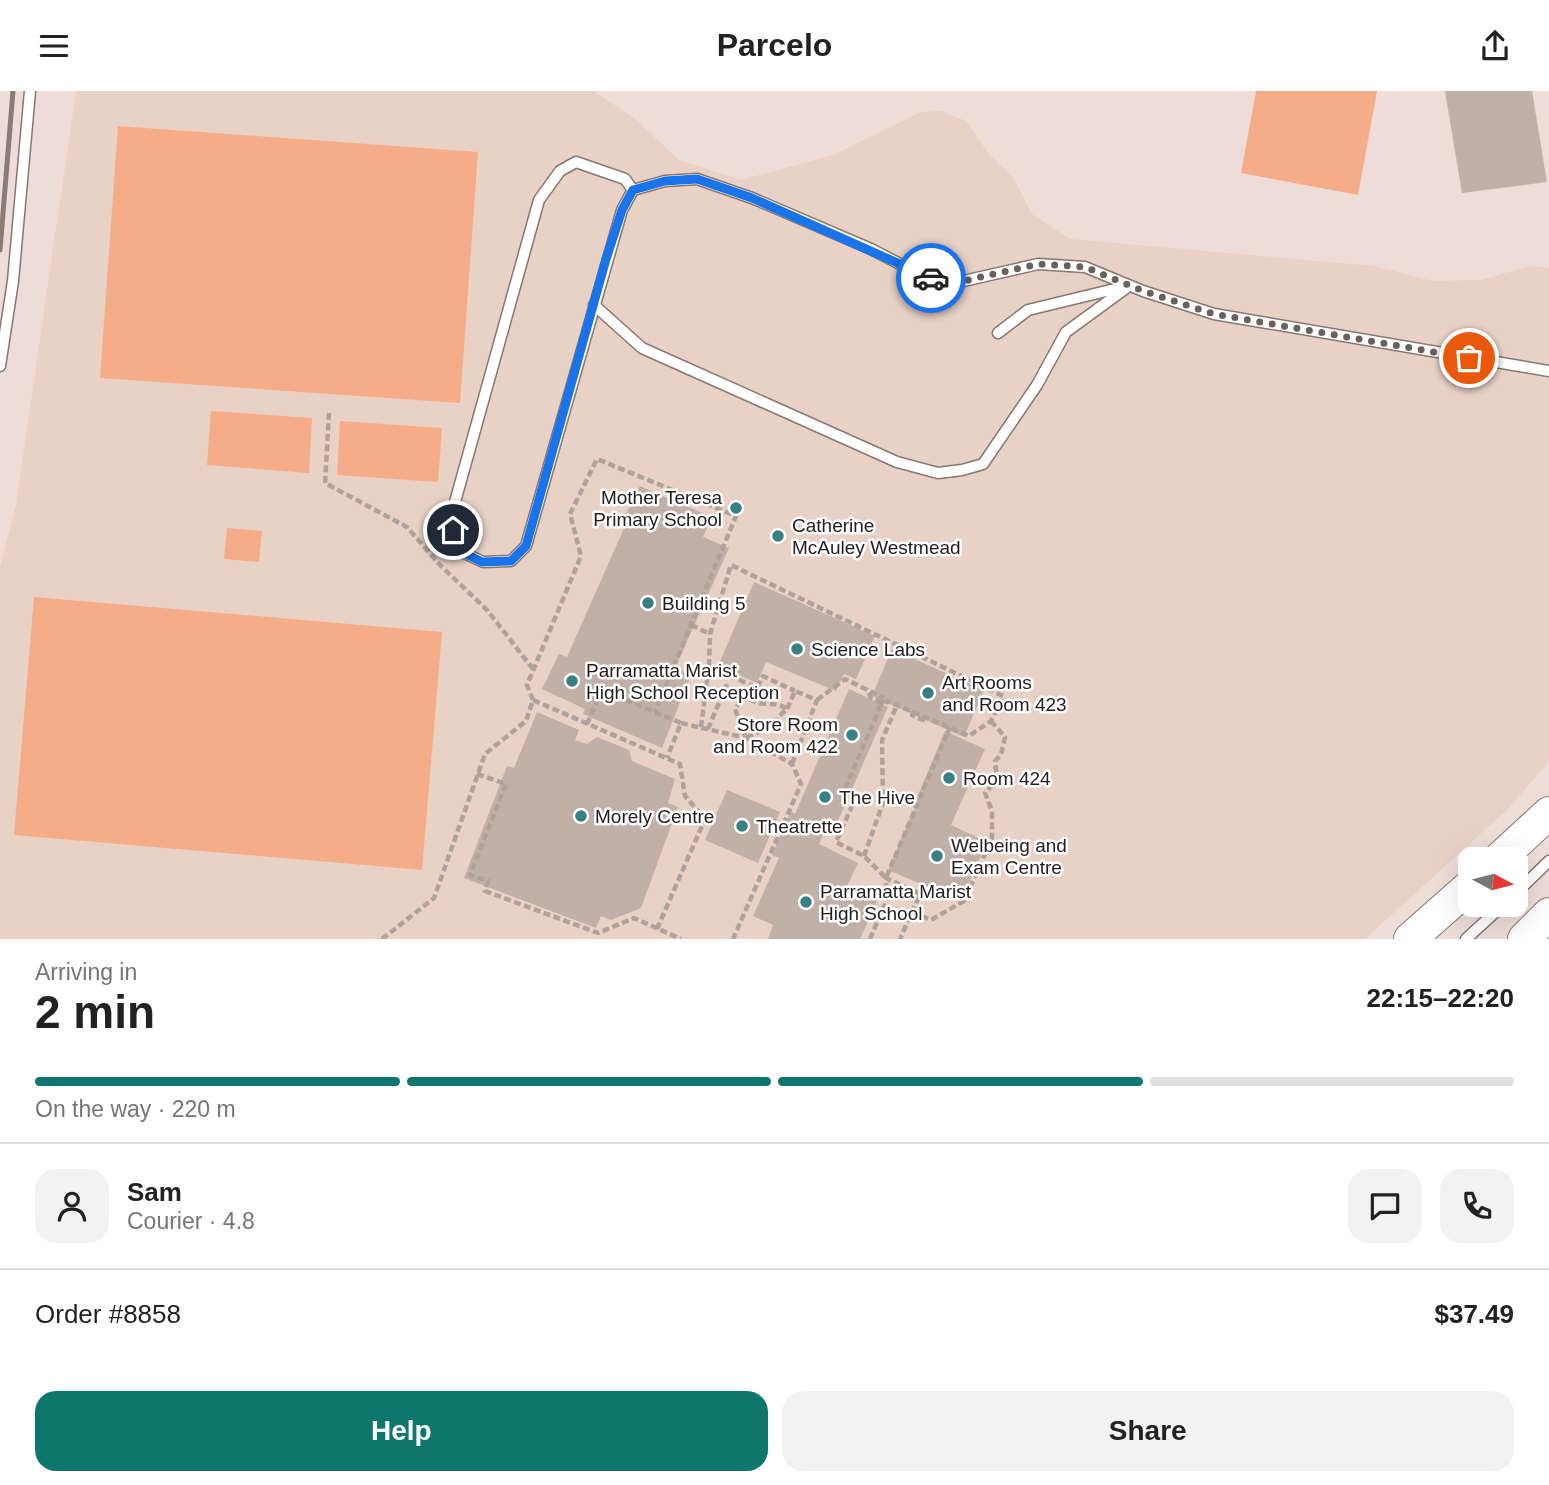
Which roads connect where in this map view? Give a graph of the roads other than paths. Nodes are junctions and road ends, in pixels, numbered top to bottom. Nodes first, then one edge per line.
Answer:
1 (30, 91) edge
2 (633, 190) junction
3 (1129, 286) junction
4 (594, 305) junction
5 (998, 333) dead end
6 (0, 366) edge
7 (1549, 371) edge
8 (1549, 813) edge
9 (1512, 847) edge
10 (1549, 860) edge
11 (1528, 881) edge
12 (1458, 897) edge
13 (1549, 914) edge
14 (1490, 917) edge
15 (1410, 939) edge
16 (1466, 939) edge
17 (1524, 939) edge

1 - 6 lane
2 - 3 lane
2 - 4 lane
2 - 4 lane
3 - 4 lane
3 - 5 lane
3 - 7 lane
8 - 9 street
10 - 11 lane
12 - 15 street
13 - 17 street
14 - 16 lane

